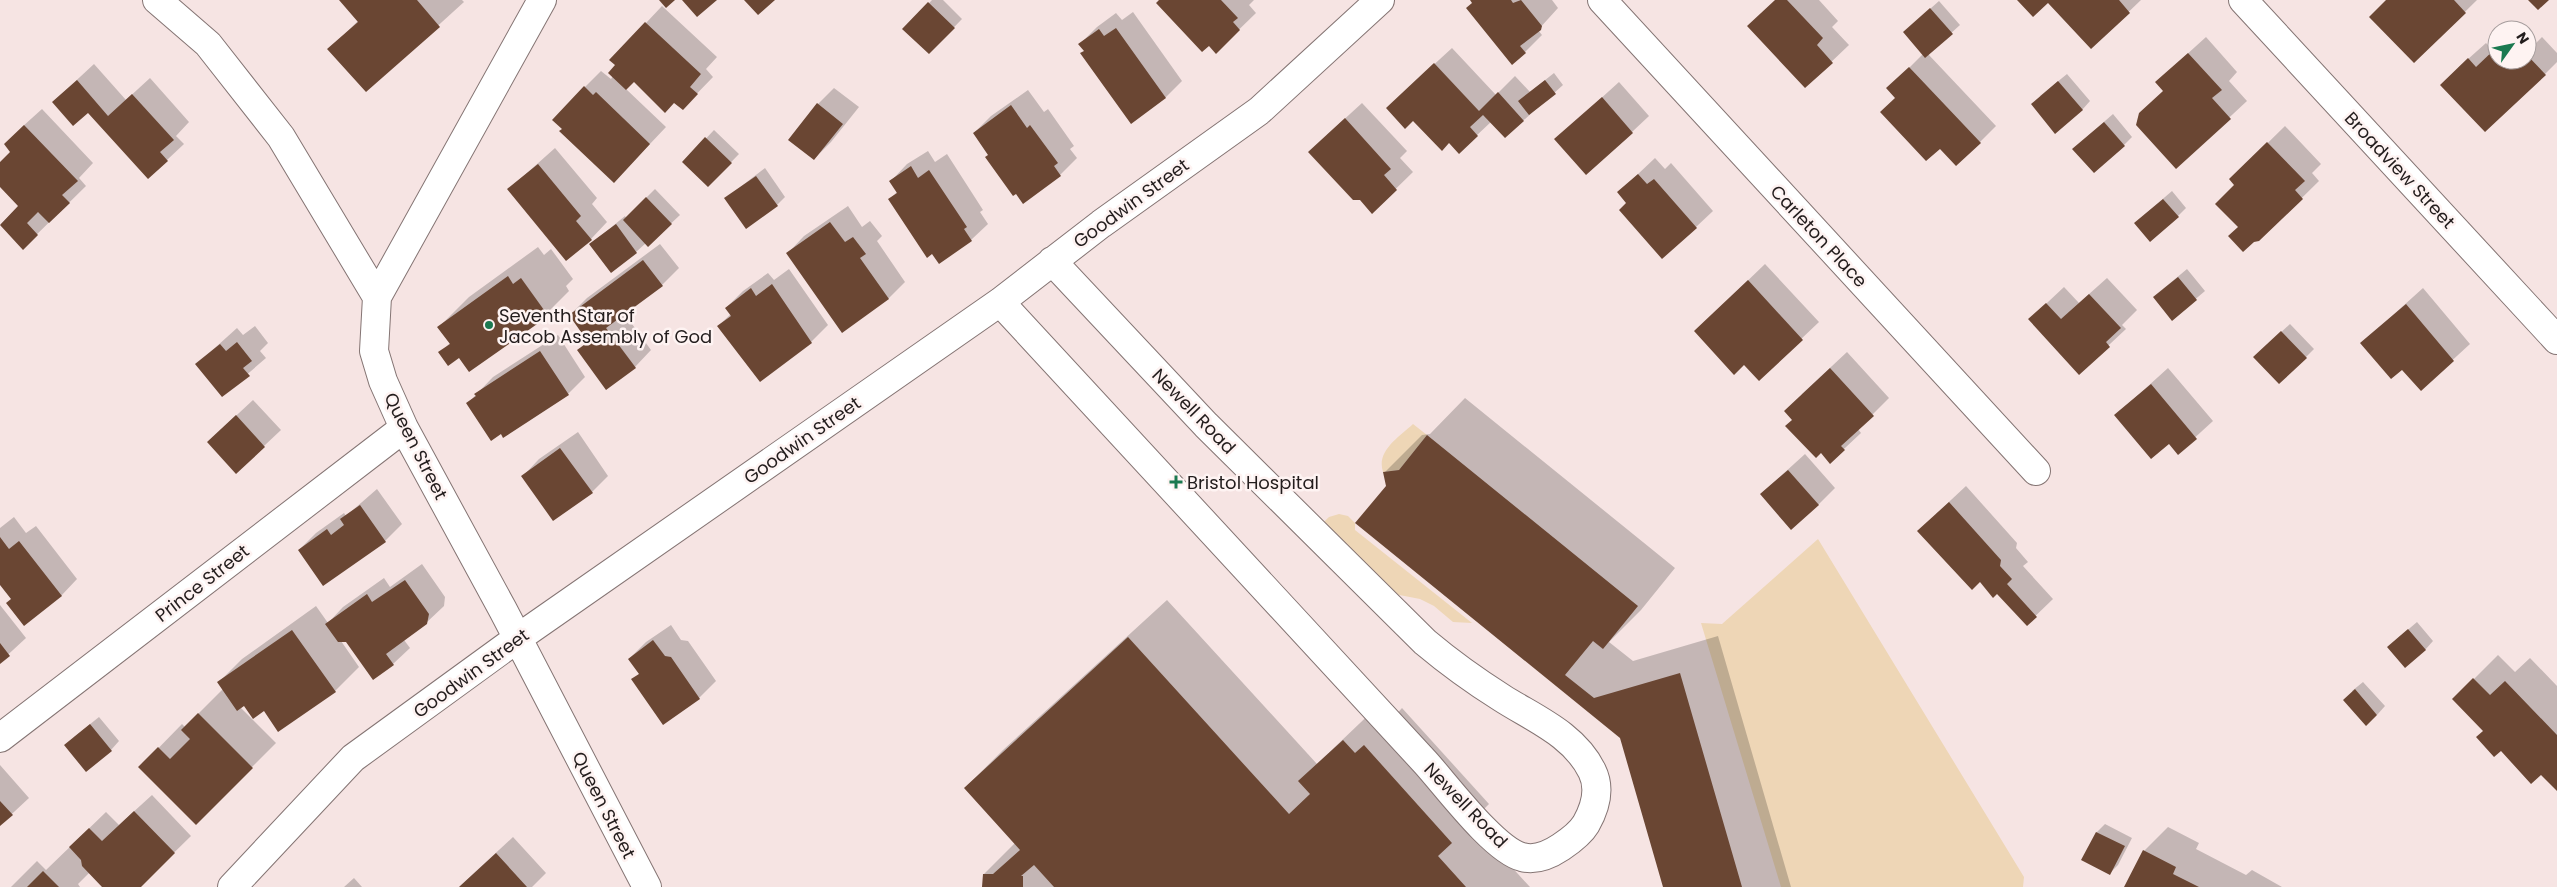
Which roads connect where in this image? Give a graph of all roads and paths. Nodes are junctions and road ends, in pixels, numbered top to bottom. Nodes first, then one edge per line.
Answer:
1 (157, 0) edge
2 (542, 0) edge
3 (1380, 0) edge
4 (1602, 0) edge
5 (2243, 0) edge
6 (1052, 261) junction
7 (377, 297) junction
8 (1000, 302) junction
9 (2557, 340) edge
10 (404, 428) junction
11 (2036, 471) dead end
12 (518, 638) junction
13 (0, 738) edge
14 (232, 887) edge
15 (647, 887) edge

1 - 7 street
2 - 7 street, Queen Street
3 - 6 street, Goodwin Street
4 - 11 street, Carleton Place
5 - 9 street, Broadview Street
6 - 8 street, Goodwin Street
6 - 8 street, Newell Road
7 - 10 street, Queen Street
8 - 12 street, Goodwin Street
10 - 12 street, Queen Street
10 - 13 street, Prince Street
12 - 14 street, Goodwin Street
12 - 15 street, Queen Street

